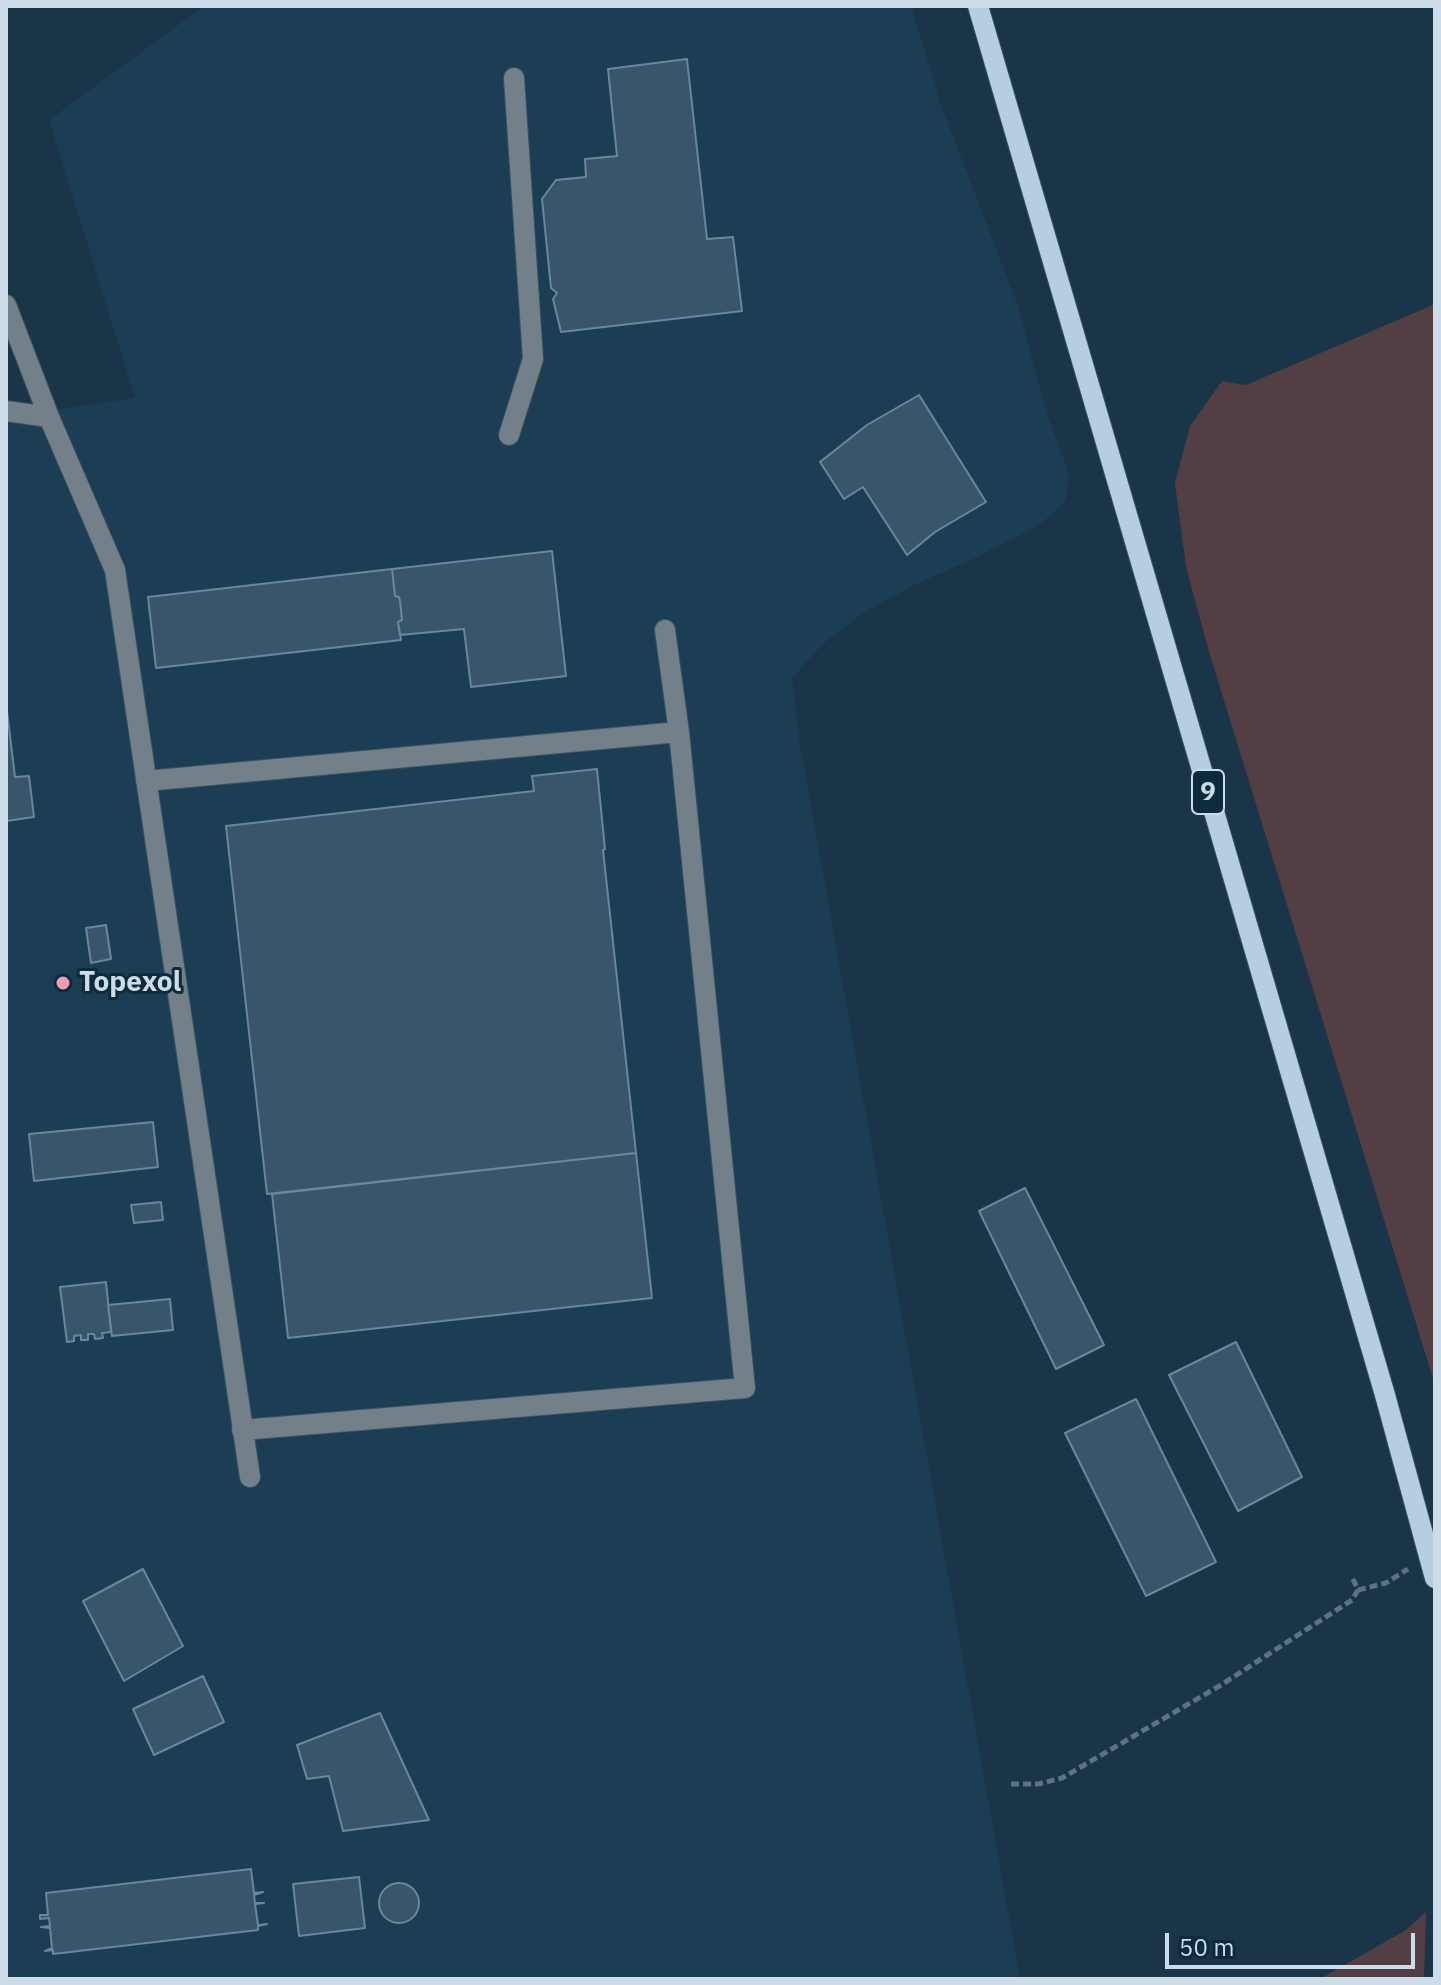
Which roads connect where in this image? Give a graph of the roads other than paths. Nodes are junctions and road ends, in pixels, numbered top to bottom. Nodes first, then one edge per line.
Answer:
1 (978, 6) edge
2 (514, 78) dead end
3 (6, 305) edge
4 (6, 411) edge
5 (49, 417) junction
6 (509, 435) dead end
7 (665, 630) dead end
8 (679, 732) junction
9 (146, 781) junction
10 (242, 1430) junction
11 (250, 1477) dead end
12 (1435, 1578) edge

1 - 12 main road, 9
2 - 6 street
3 - 5 street
4 - 5 street
5 - 9 street
7 - 8 street
8 - 9 street
8 - 10 street
9 - 10 street
10 - 11 street

